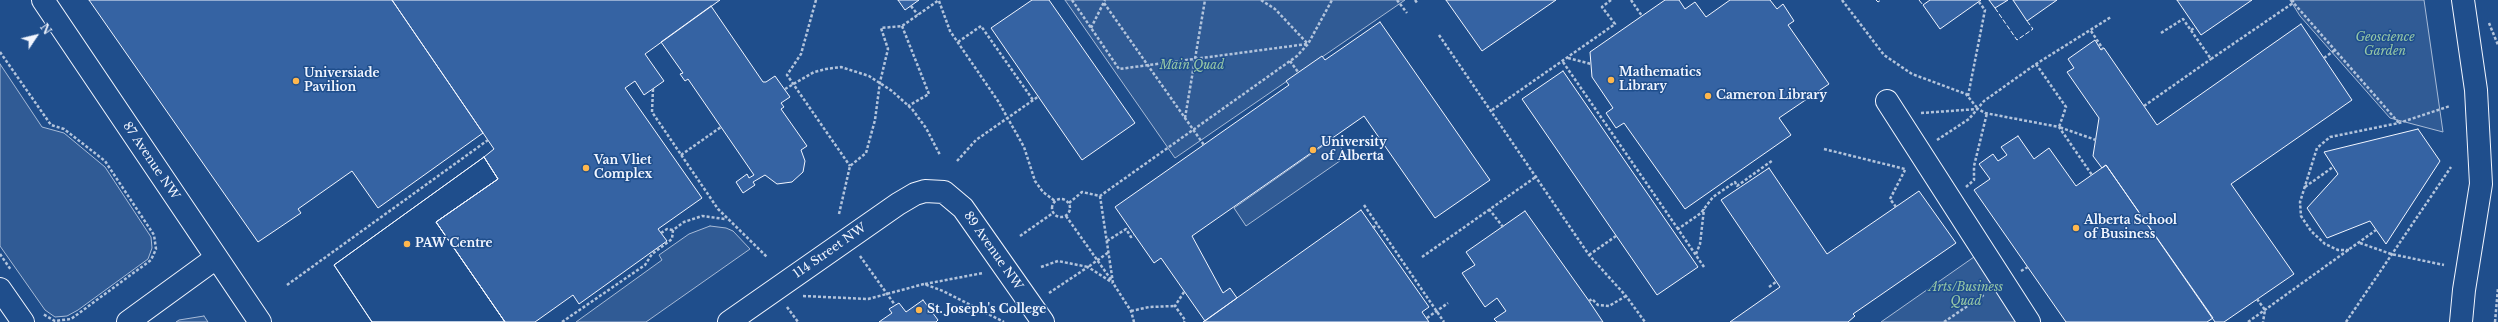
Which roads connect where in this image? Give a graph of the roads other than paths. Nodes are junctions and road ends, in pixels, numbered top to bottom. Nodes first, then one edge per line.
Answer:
1 (43, 0) edge
2 (2463, 0) edge
3 (1892, 108) road end
4 (935, 191) joint
5 (216, 258) junction
6 (7, 281) edge
7 (32, 317) edge
8 (128, 322) edge
9 (260, 322) edge
10 (729, 322) edge
11 (1043, 322) edge
12 (2029, 322) edge
13 (2461, 322) edge

1 - 5 street, 87 Avenue NW
2 - 13 street
3 - 12 street
4 - 10 street, 114 Street NW
4 - 11 street, 89 Avenue NW
5 - 8 street
5 - 9 street, 87 Avenue NW
6 - 7 street

